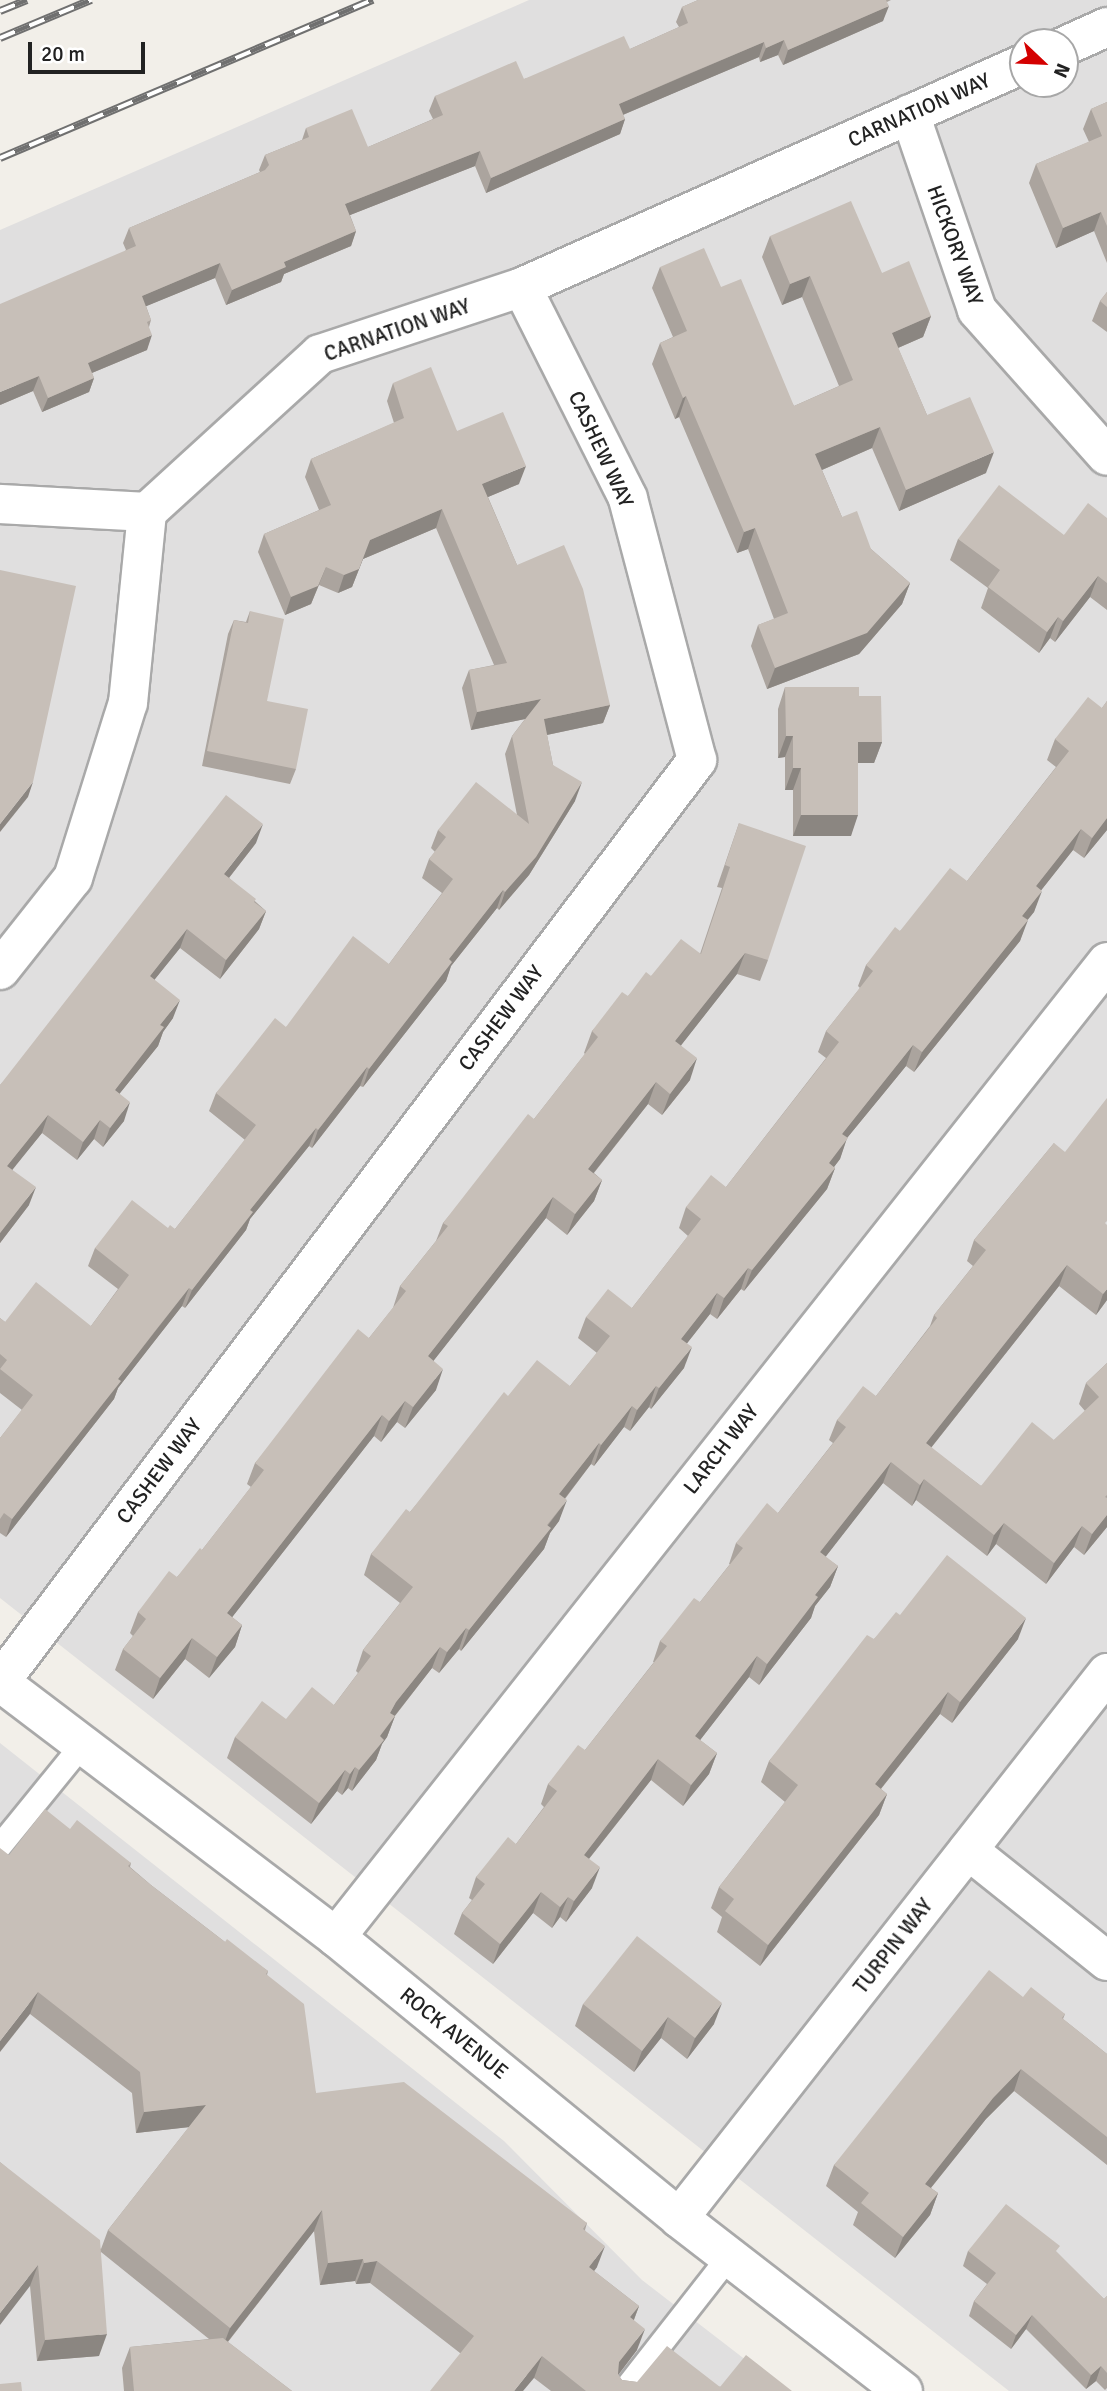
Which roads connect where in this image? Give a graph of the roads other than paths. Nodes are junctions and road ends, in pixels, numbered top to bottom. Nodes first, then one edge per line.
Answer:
1 (1107, 27) edge
2 (1079, 40) edge
3 (1009, 70) edge
4 (910, 114) junction
5 (522, 287) junction
6 (1107, 456) edge
7 (0, 504) edge
8 (148, 512) junction
9 (1107, 962) edge
10 (0, 970) edge
11 (1107, 1673) edge
12 (0, 1682) edge
13 (82, 1744) junction
14 (0, 1845) edge
15 (968, 1850) junction
16 (336, 1937) junction
17 (1107, 1961) edge
18 (679, 2218) junction
19 (728, 2256) junction
20 (623, 2391) edge
21 (903, 2391) edge

1 - 2 street
3 - 4 street, CARNATION WAY
4 - 5 street, CARNATION WAY
4 - 6 street, HICKORY WAY
5 - 8 street, CARNATION WAY
5 - 12 street, CASHEW WAY
7 - 8 street
8 - 10 street
9 - 16 street, LARCH WAY
11 - 15 street, TURPIN WAY
12 - 13 street, ROCK AVENUE
13 - 14 lane
13 - 16 street, ROCK AVENUE
15 - 17 street
15 - 18 street, TURPIN WAY
16 - 18 street, ROCK AVENUE
18 - 19 street, ROCK AVENUE
19 - 20 lane
19 - 21 street, ROCK AVENUE

